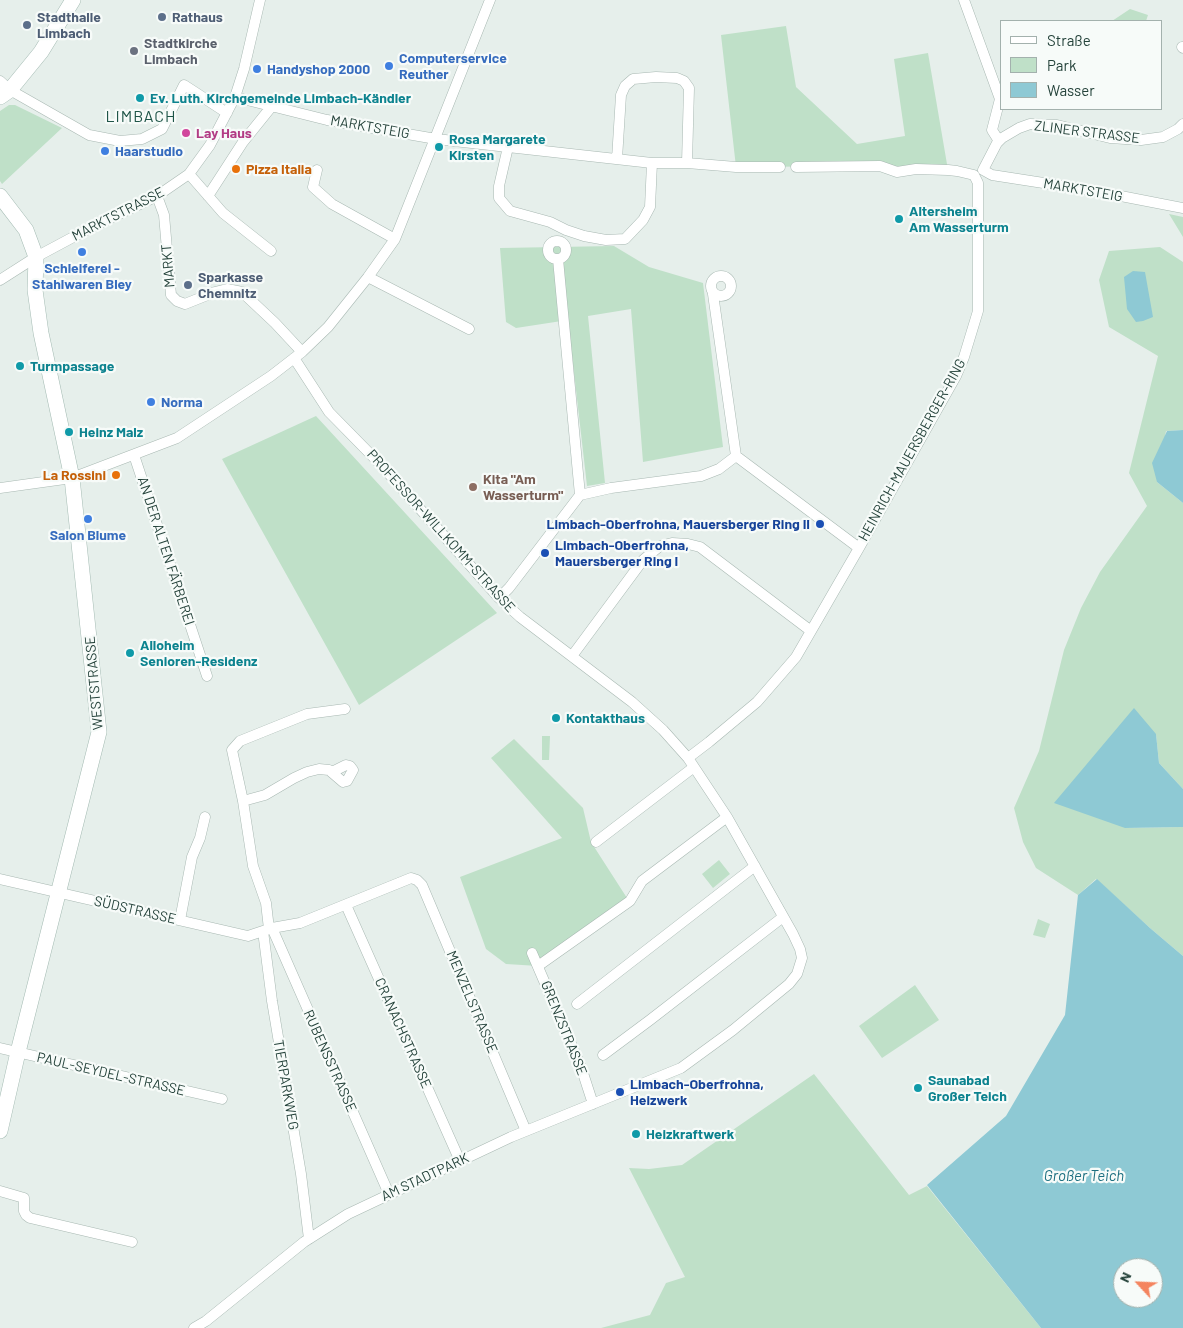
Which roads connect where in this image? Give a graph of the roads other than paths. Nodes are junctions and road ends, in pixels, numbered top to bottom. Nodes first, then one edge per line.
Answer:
1 (73, 0) edge
2 (260, 0) edge
3 (490, 0) edge
4 (964, 0) edge
5 (3, 90) edge
6 (235, 97) junction
7 (272, 106) junction
8 (226, 113) junction
9 (1181, 129) edge
10 (436, 138) junction
11 (999, 140) junction
12 (508, 147) junction
13 (617, 159) junction
14 (652, 163) junction
15 (687, 163) junction
16 (780, 167) dead end
17 (796, 167) dead end
18 (316, 170) dead end
19 (978, 173) junction
20 (189, 174) junction
21 (0, 196) edge
22 (157, 196) junction
23 (208, 196) junction
24 (1183, 208) edge
25 (395, 239) junction
26 (271, 251) dead end
27 (36, 257) junction
28 (558, 259) dead end
29 (368, 277) junction
30 (0, 280) edge
31 (713, 294) dead end
32 (469, 329) dead end
33 (298, 354) junction
34 (134, 455) junction
35 (736, 456) junction
36 (72, 478) junction
37 (0, 488) edge
38 (580, 495) junction
39 (859, 548) junction
40 (499, 598) junction
41 (811, 631) junction
42 (572, 656) junction
43 (207, 676) dead end
44 (345, 709) dead end
45 (688, 758) junction
46 (694, 767) junction
47 (332, 772) dead end
48 (243, 800) junction
49 (205, 816) dead end
50 (727, 817) junction
51 (596, 842) dead end
52 (755, 866) junction
53 (411, 878) joint
54 (0, 879) edge
55 (59, 892) junction
56 (346, 905) junction
57 (783, 916) junction
58 (180, 920) junction
59 (268, 929) junction
60 (532, 952) dead end
61 (538, 966) junction
62 (577, 1004) dead end
63 (0, 1048) edge
64 (18, 1052) junction
65 (602, 1055) dead end
66 (680, 1068) joint
67 (222, 1099) dead end
68 (593, 1104) junction
69 (0, 1131) edge
70 (526, 1131) junction
71 (460, 1161) junction
72 (0, 1191) edge
73 (389, 1194) junction
74 (309, 1239) junction
75 (132, 1242) dead end
76 (194, 1328) edge

1 - 5 main road
2 - 6 street, MARKTSTRASSE
3 - 10 street
4 - 11 street
5 - 8 street
6 - 7 street, MARKTSTEIG
6 - 8 street, MARKTSTRASSE
7 - 10 street, MARKTSTEIG
7 - 23 street
8 - 20 street, MARKTSTRASSE
9 - 11 street, ZLINER STRASSE
10 - 12 street, MARKTSTEIG
10 - 25 street
11 - 19 street
12 - 13 street, MARKTSTEIG
12 - 14 street
13 - 14 street, MARKTSTEIG
13 - 15 street
14 - 15 street, MARKTSTEIG
15 - 16 street, MARKTSTEIG
17 - 19 street, MARKTSTEIG
18 - 25 street
19 - 24 street, MARKTSTEIG
19 - 39 street, HEINRICH-MAUERSBERGER-RING
20 - 22 street, MARKTSTRASSE
20 - 23 street
21 - 27 main road
22 - 27 street, MARKTSTRASSE
22 - 33 street, MARKT
23 - 26 street
25 - 29 street
27 - 30 street, MARKTSTRASSE
27 - 36 main road, WESTSTRASSE
28 - 38 street
29 - 32 street
29 - 33 street
31 - 35 street
33 - 34 street
33 - 40 street, PROFESSOR-WILLKOMM-STRASSE
34 - 36 street
34 - 43 street, AN DER ALTEN FÄRBEREI
35 - 38 street
35 - 39 street, HEINRICH-MAUERSBERGER-RING
36 - 37 street
36 - 55 main road, WESTSTRASSE
38 - 40 street
39 - 41 street, HEINRICH-MAUERSBERGER-RING
40 - 42 street, PROFESSOR-WILLKOMM-STRASSE
41 - 42 street
41 - 45 street, HEINRICH-MAUERSBERGER-RING
42 - 45 street, PROFESSOR-WILLKOMM-STRASSE
44 - 48 street
45 - 46 street, PROFESSOR-WILLKOMM-STRASSE
46 - 50 street, PROFESSOR-WILLKOMM-STRASSE
46 - 51 street
47 - 48 street
48 - 59 street
49 - 58 street
50 - 52 street, PROFESSOR-WILLKOMM-STRASSE
50 - 61 street
52 - 57 street, PROFESSOR-WILLKOMM-STRASSE
52 - 62 street
53 - 56 street, SÜDSTRASSE
53 - 70 street, MENZELSTRASSE
54 - 55 street, SÜDSTRASSE
55 - 58 street, SÜDSTRASSE
55 - 64 main road, WESTSTRASSE
56 - 59 street, SÜDSTRASSE
56 - 71 street, CRANACHSTRASSE
57 - 65 street
57 - 66 street, PROFESSOR-WILLKOMM-STRASSE
58 - 59 street, SÜDSTRASSE
59 - 73 street, RUBENSSTRASSE
59 - 74 street, TIERPARKWEG
60 - 61 street, GRENZSTRASSE
61 - 68 street, GRENZSTRASSE
63 - 64 street, PAUL-SEYDEL-STRASSE
64 - 67 street, PAUL-SEYDEL-STRASSE
64 - 69 main road, WESTSTRASSE
66 - 68 street, AM STADTPARK
68 - 70 street, AM STADTPARK
70 - 71 street, AM STADTPARK
71 - 73 street, AM STADTPARK
72 - 75 street
73 - 74 street, AM STADTPARK
74 - 76 street, AM STADTPARK

